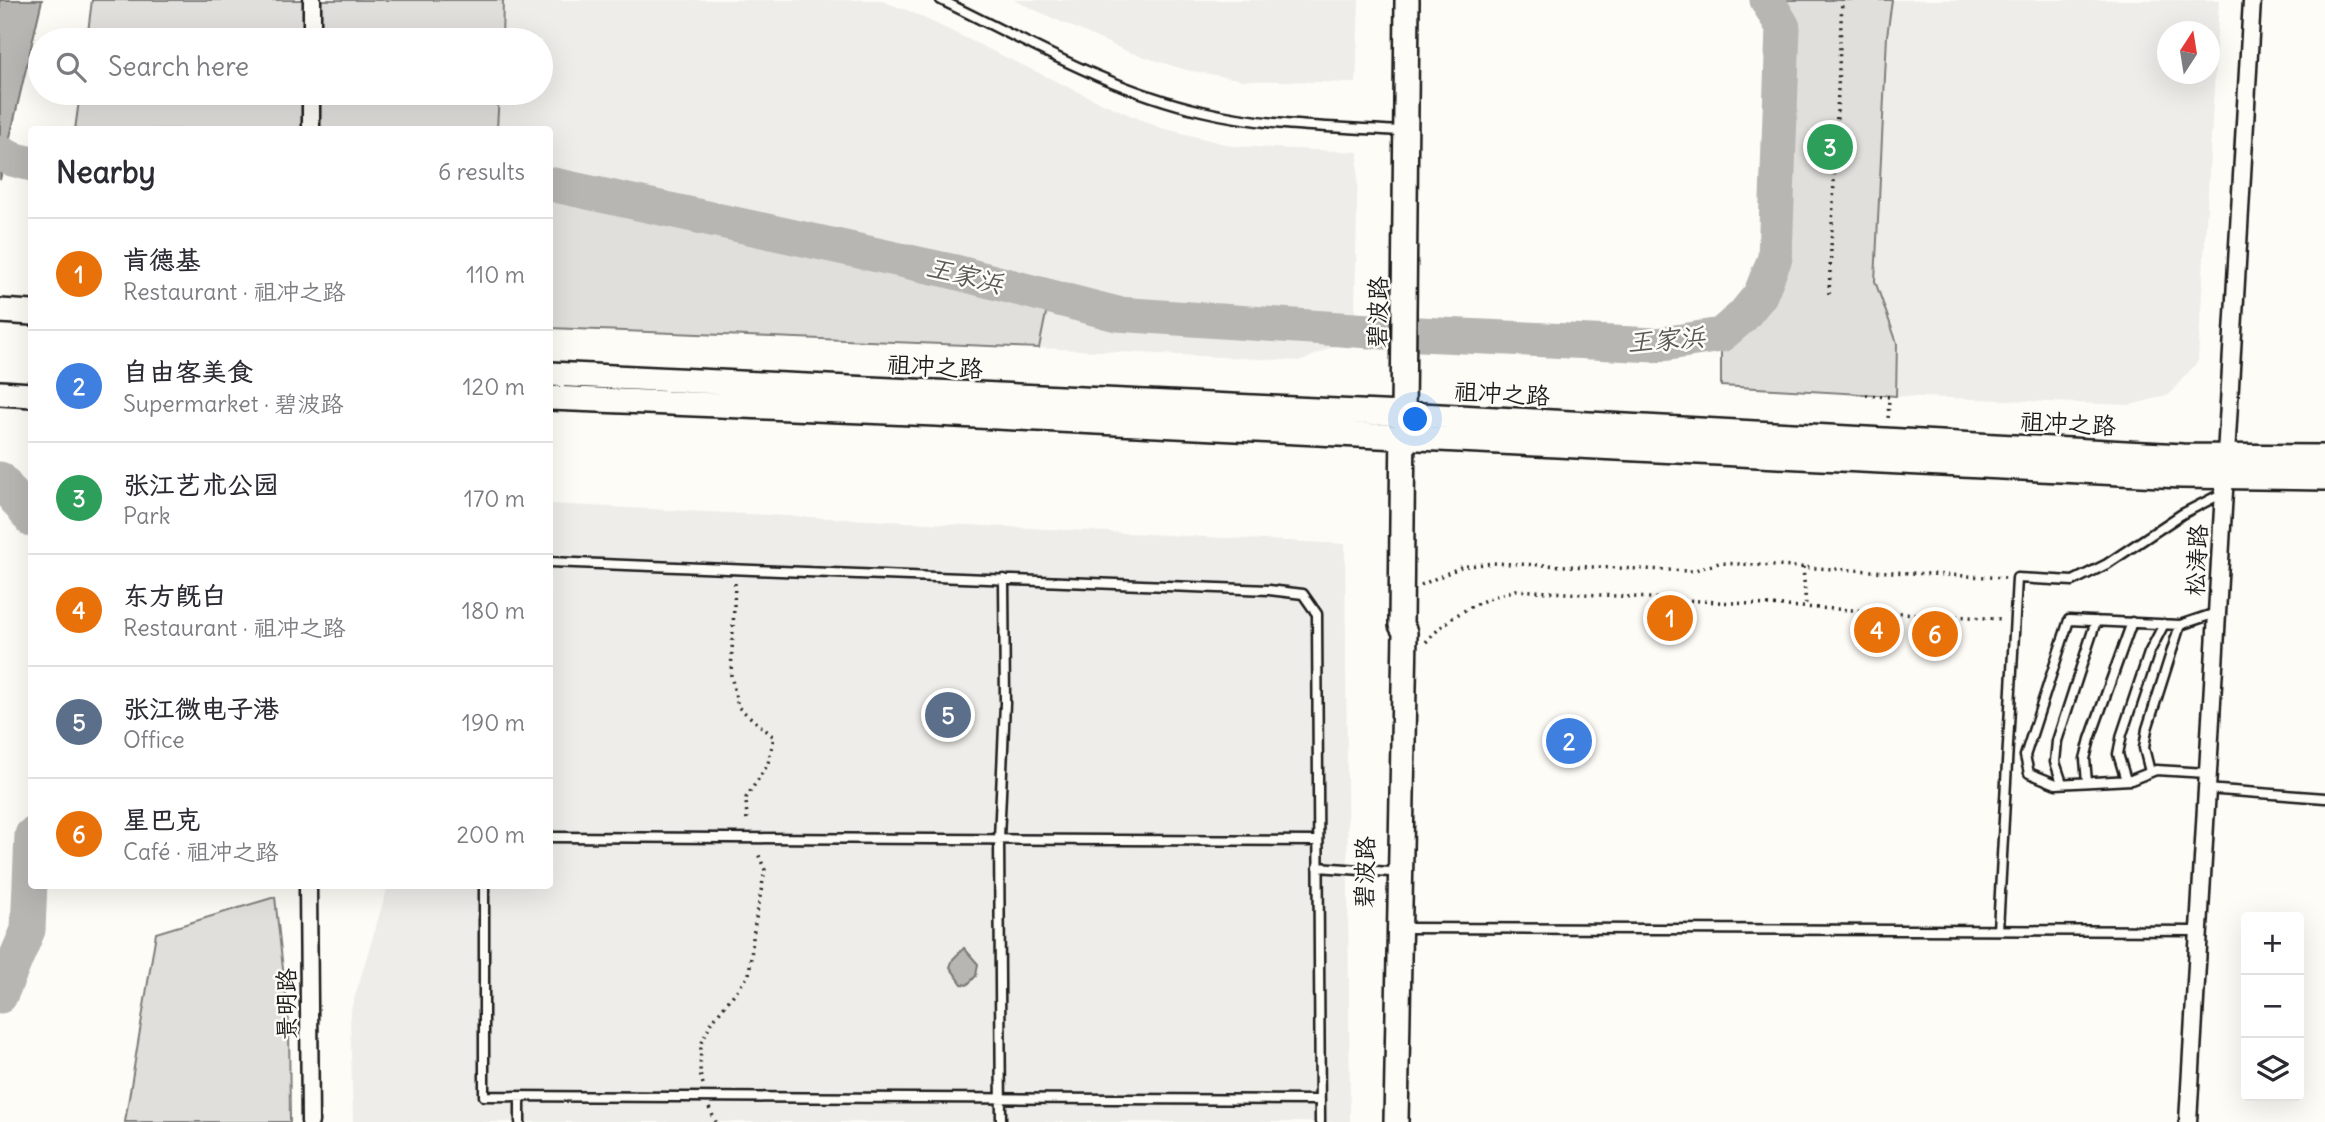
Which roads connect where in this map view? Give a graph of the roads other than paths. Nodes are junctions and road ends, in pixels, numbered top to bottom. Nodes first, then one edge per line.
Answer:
1 (312, 0) edge
2 (942, 0) edge
3 (1407, 0) edge
4 (2252, 0) edge
5 (312, 28) edge
6 (1407, 131) junction
7 (0, 311) edge
8 (28, 313) edge
9 (553, 374) edge
10 (553, 398) edge
11 (1402, 414) junction
12 (1401, 438) junction
13 (2325, 457) edge
14 (2224, 475) junction
15 (2325, 478) edge
16 (553, 562) edge
17 (1004, 579) junction
18 (2216, 613) junction
19 (2096, 621) junction
20 (2132, 622) junction
21 (2164, 624) junction
22 (1401, 625) junction
23 (2180, 625) junction
24 (2150, 772) junction
25 (2126, 780) junction
26 (2207, 781) junction
27 (2087, 782) junction
28 (2062, 783) junction
29 (2325, 797) edge
30 (553, 836) edge
31 (999, 839) junction
32 (1318, 841) junction
33 (1318, 867) junction
34 (1390, 872) junction
35 (308, 889) edge
36 (484, 889) edge
37 (1394, 928) junction
38 (1998, 930) junction
39 (2199, 931) junction
40 (520, 1097) junction
41 (1001, 1098) junction
42 (1320, 1100) junction
43 (310, 1122) edge
44 (520, 1122) edge
45 (1001, 1122) edge
46 (1320, 1122) edge
47 (1385, 1122) edge
48 (1396, 1122) edge
49 (2188, 1122) edge

1 - 5 street
2 - 6 lane
3 - 6 main road, 碧波路
4 - 14 street, 松涛路
6 - 11 main road, 碧波路
7 - 8 main road
9 - 11 main road, 祖冲之路
10 - 12 main road, 祖冲之路
11 - 12 main road, 碧波路
11 - 14 main road, 祖冲之路
12 - 14 main road, 祖冲之路
12 - 22 main road, 碧波路
13 - 14 main road, 祖冲之路
14 - 15 main road, 祖冲之路
14 - 18 street, 松涛路
14 - 38 lane
16 - 17 lane
17 - 31 lane
17 - 32 lane
18 - 23 lane
18 - 26 street, 松涛路
19 - 20 lane
19 - 28 lane
19 - 28 lane
20 - 21 lane
20 - 27 lane
21 - 23 lane
21 - 25 lane
22 - 34 main road, 碧波路
22 - 37 main road, 碧波路
23 - 24 lane
24 - 25 lane
24 - 26 lane
25 - 27 lane
26 - 29 lane
26 - 39 street, 松涛路
27 - 28 lane
30 - 31 lane
31 - 32 lane
31 - 41 lane
32 - 33 lane
33 - 34 lane
33 - 42 lane
34 - 37 main road, 碧波路
35 - 43 street, 景明路
36 - 40 lane
37 - 38 lane
37 - 47 main road, 碧波路
37 - 48 main road, 碧波路
38 - 39 lane
39 - 49 street, 松涛路
40 - 41 lane
40 - 44 lane
41 - 42 lane
41 - 45 lane
42 - 46 lane

